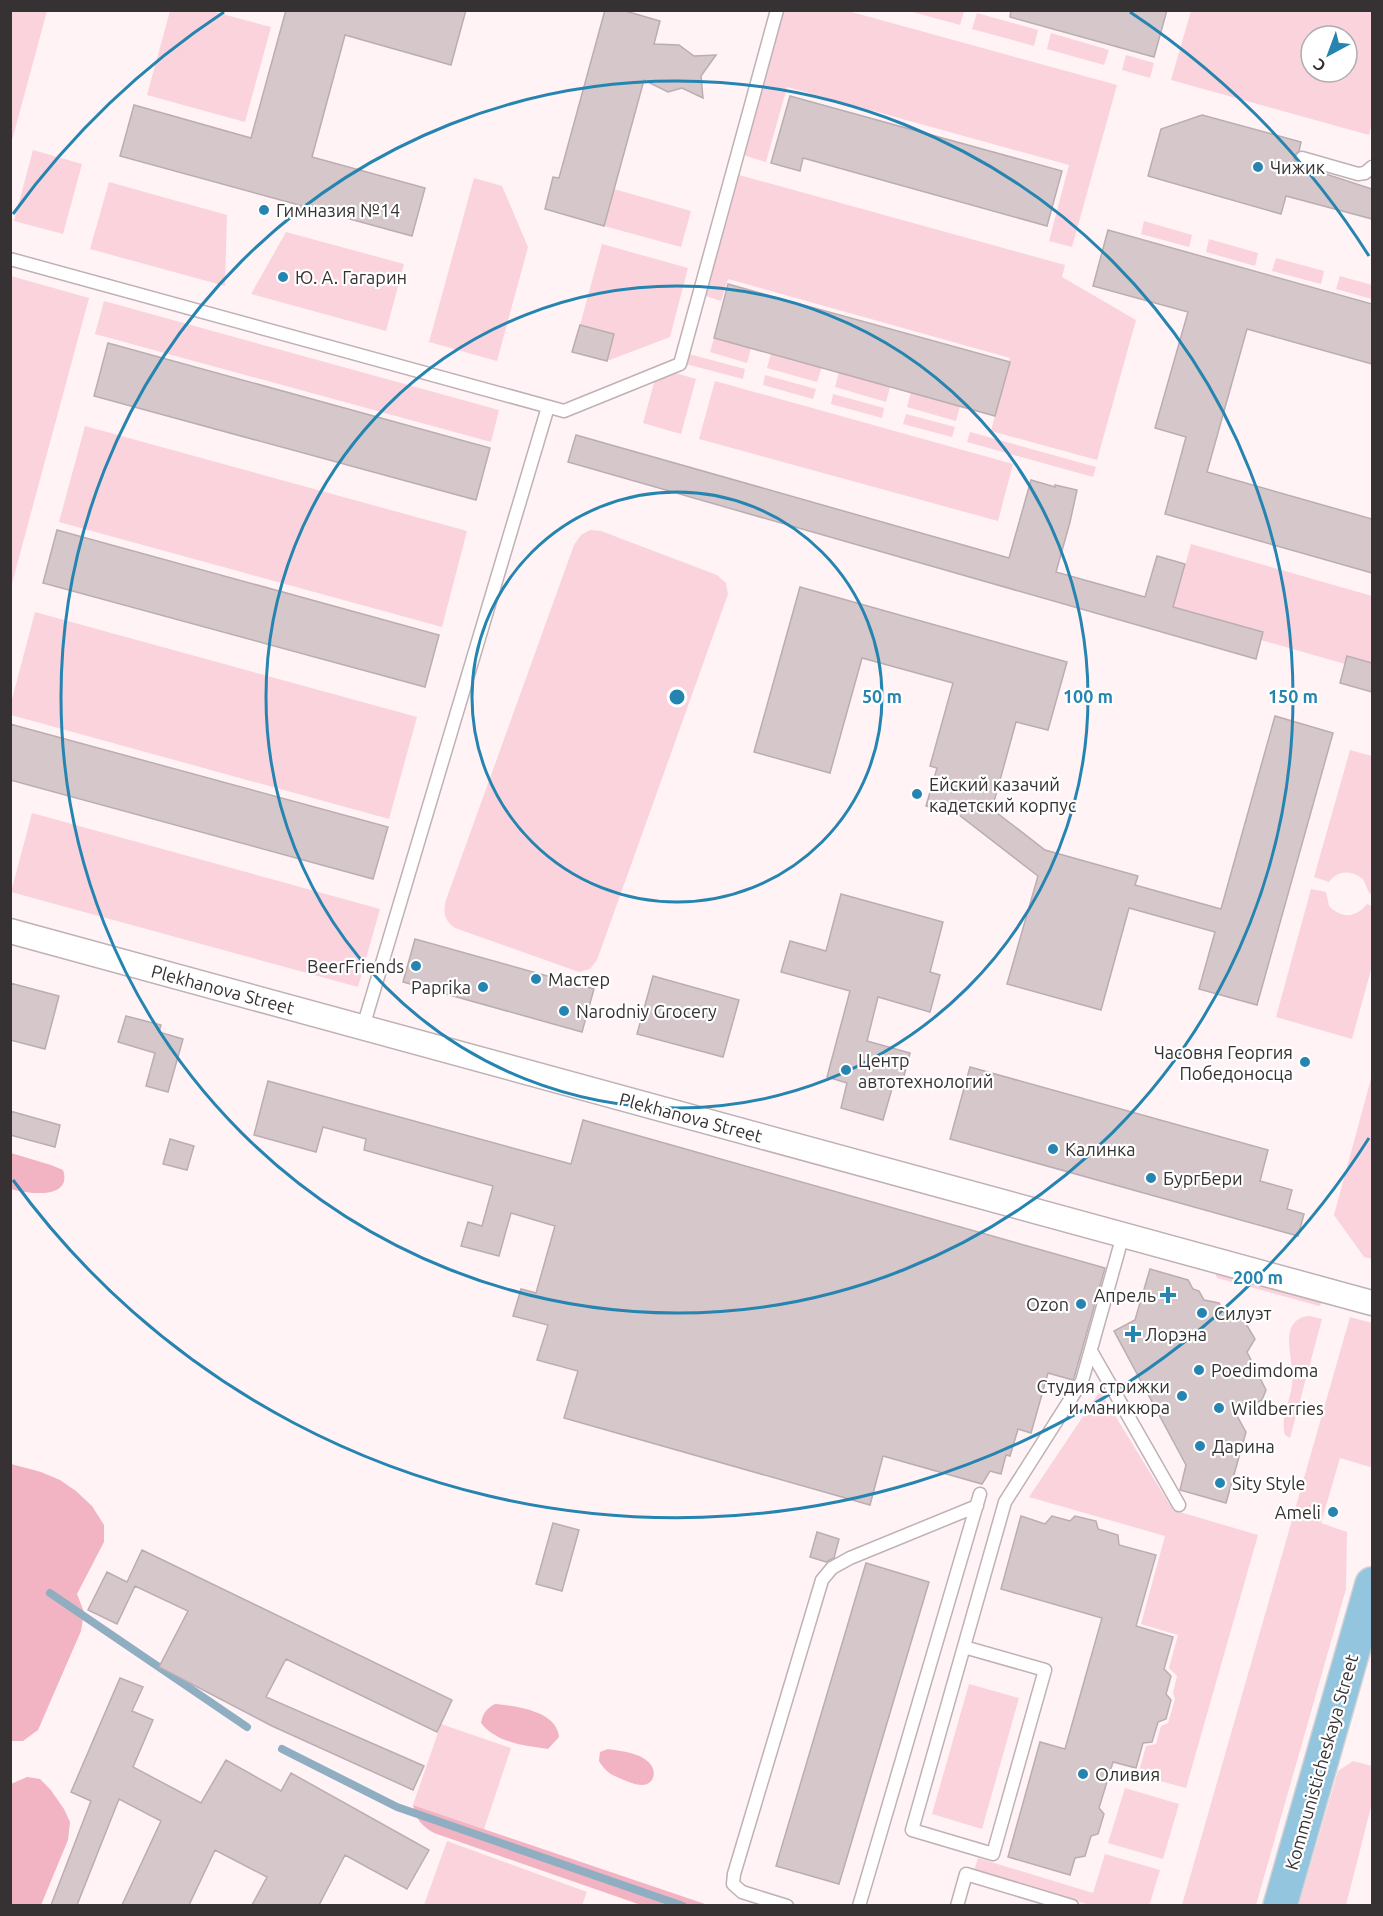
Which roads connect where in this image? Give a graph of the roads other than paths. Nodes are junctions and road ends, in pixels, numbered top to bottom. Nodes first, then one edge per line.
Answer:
1 (777, 10) edge
2 (1302, 158) dead end
3 (1372, 167) edge
4 (10, 259) edge
5 (548, 407) junction
6 (10, 931) edge
7 (363, 1027) junction
8 (1123, 1235) junction
9 (1372, 1303) edge
10 (1091, 1352) junction
11 (1179, 1505) dead end
12 (1372, 1584) edge
13 (964, 1647) junction
14 (787, 1905) edge
15 (859, 1905) edge
16 (957, 1905) edge
17 (1072, 1905) edge
18 (1280, 1905) edge

1 - 5 lane
2 - 3 lane
4 - 5 lane
5 - 7 lane
6 - 7 street, Plekhanova Street
7 - 8 street, Plekhanova Street
8 - 9 street, Plekhanova Street
8 - 10 lane
10 - 11 lane
10 - 13 lane
12 - 18 main road, Kommunisticheskaya Street
13 - 13 lane
14 - 15 lane
16 - 17 lane

